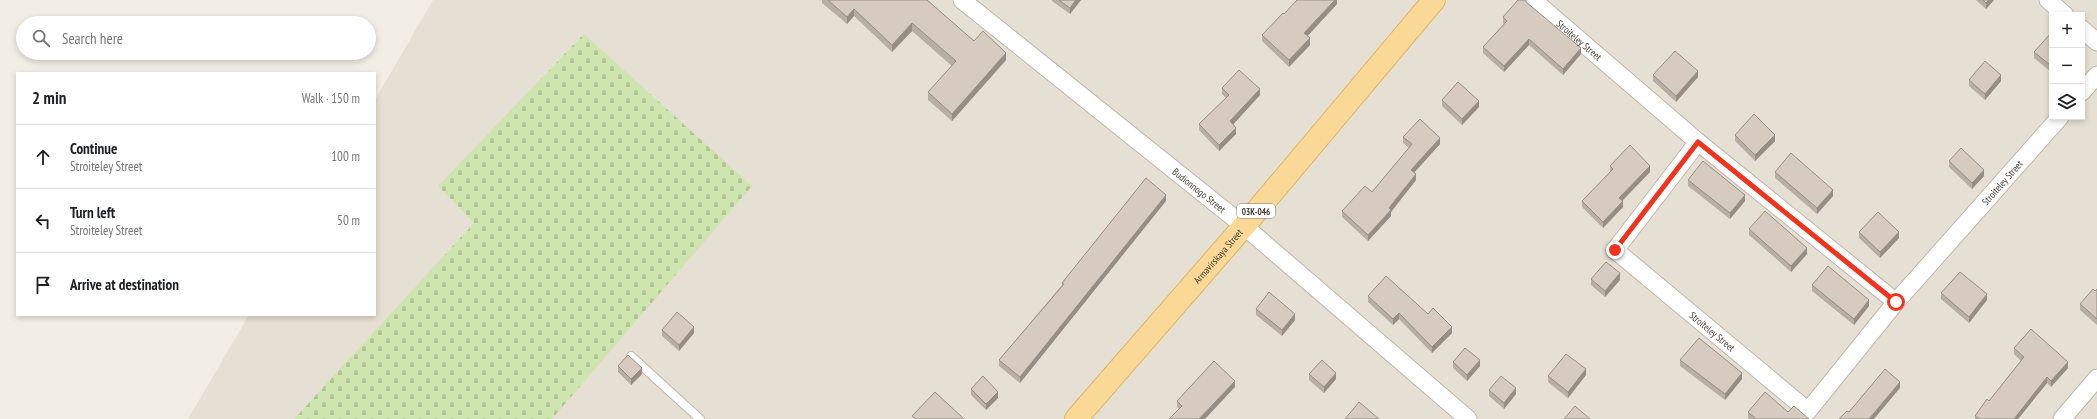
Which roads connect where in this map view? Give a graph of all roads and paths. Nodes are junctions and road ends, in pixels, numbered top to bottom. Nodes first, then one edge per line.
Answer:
1 (962, 0) edge
2 (1434, 0) edge
3 (1533, 0) edge
4 (2048, 0) edge
5 (981, 6) edge
6 (2062, 12) edge
7 (2085, 32) edge
8 (2097, 42) edge
9 (2097, 75) edge
10 (2085, 89) edge
11 (2057, 120) edge
12 (1698, 142) junction
13 (1244, 226) junction
14 (1896, 302) junction
15 (631, 356) edge
16 (2097, 378) edge
17 (700, 419) edge
18 (1076, 419) edge
19 (1468, 419) edge
20 (2062, 419) edge

1 - 5 street, Budionnogo Street
2 - 13 main road, Armavirskaya Street / 03К-046
3 - 12 street, Stroiteley Street
4 - 6 street
5 - 13 street, Budionnogo Street
7 - 8 street
9 - 10 street
11 - 14 street, Stroiteley Street
12 - 14 street, Stroiteley Street
12 - 14 street, Stroiteley Street
13 - 18 main road, Armavirskaya Street / 03К-046
13 - 19 street, Budionnogo Street
15 - 17 lane
16 - 20 street

